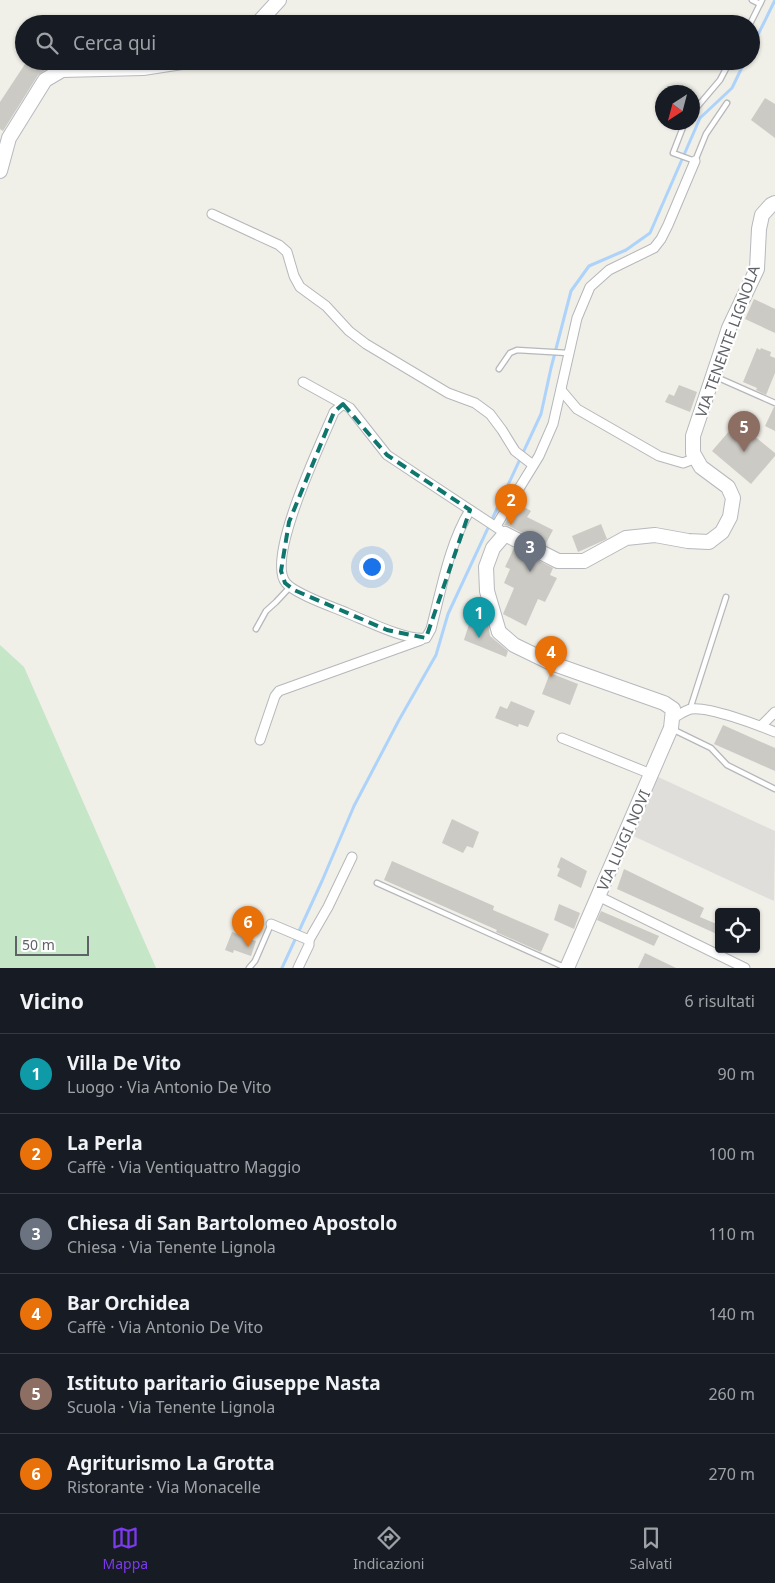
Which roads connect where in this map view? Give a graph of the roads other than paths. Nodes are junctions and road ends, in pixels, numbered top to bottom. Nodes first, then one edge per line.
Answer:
1 (279, 0) edge
2 (752, 0) edge
3 (761, 2) edge
4 (265, 15) edge
5 (754, 15) edge
6 (62, 70) edge
7 (725, 70) edge
8 (700, 104) edge
9 (727, 104) dead end
10 (682, 130) edge
11 (695, 161) junction
12 (0, 171) edge
13 (775, 203) edge
14 (212, 214) dead end
15 (564, 353) junction
16 (499, 369) dead end
17 (713, 376) junction
18 (303, 382) dead end
19 (561, 390) junction
20 (775, 403) edge
21 (343, 404) junction
22 (696, 458) junction
23 (533, 465) junction
24 (470, 510) junction
25 (500, 530) junction
26 (290, 587) junction
27 (726, 597) dead end
28 (256, 629) dead end
29 (422, 639) junction
30 (690, 709) junction
31 (775, 712) edge
32 (672, 719) junction
33 (761, 726) junction
34 (775, 732) edge
35 (562, 738) dead end
36 (260, 740) dead end
37 (651, 774) junction
38 (775, 789) edge
39 (352, 857) dead end
40 (377, 883) dead end
41 (598, 896) junction
42 (271, 924) joint
43 (309, 940) junction
44 (249, 968) edge
45 (298, 968) edge
46 (566, 968) edge
47 (745, 968) edge

1 - 4 main road
2 - 3 lane
3 - 5 lane
6 - 12 main road
7 - 8 lane
9 - 11 lane
10 - 11 lane
11 - 15 street
13 - 17 main road, VIA TENENTE LIGNOLA
14 - 23 street
15 - 16 lane
15 - 19 street
17 - 20 lane
17 - 22 main road, VIA TENENTE LIGNOLA
18 - 21 street
19 - 22 street
19 - 23 street
21 - 24 street
21 - 26 street
22 - 25 main road
23 - 25 street
24 - 25 street
24 - 29 street
25 - 32 main road
26 - 28 lane
26 - 29 street
27 - 30 lane
29 - 36 street
30 - 32 street
30 - 33 street
31 - 33 street
32 - 37 main road, VIA LUIGI NOVI
32 - 38 lane
33 - 34 street
35 - 37 street
37 - 41 main road, VIA LUIGI NOVI
39 - 43 street
40 - 46 lane
41 - 46 main road, VIA LUIGI NOVI
41 - 47 street
42 - 43 street
42 - 44 lane
43 - 45 street

